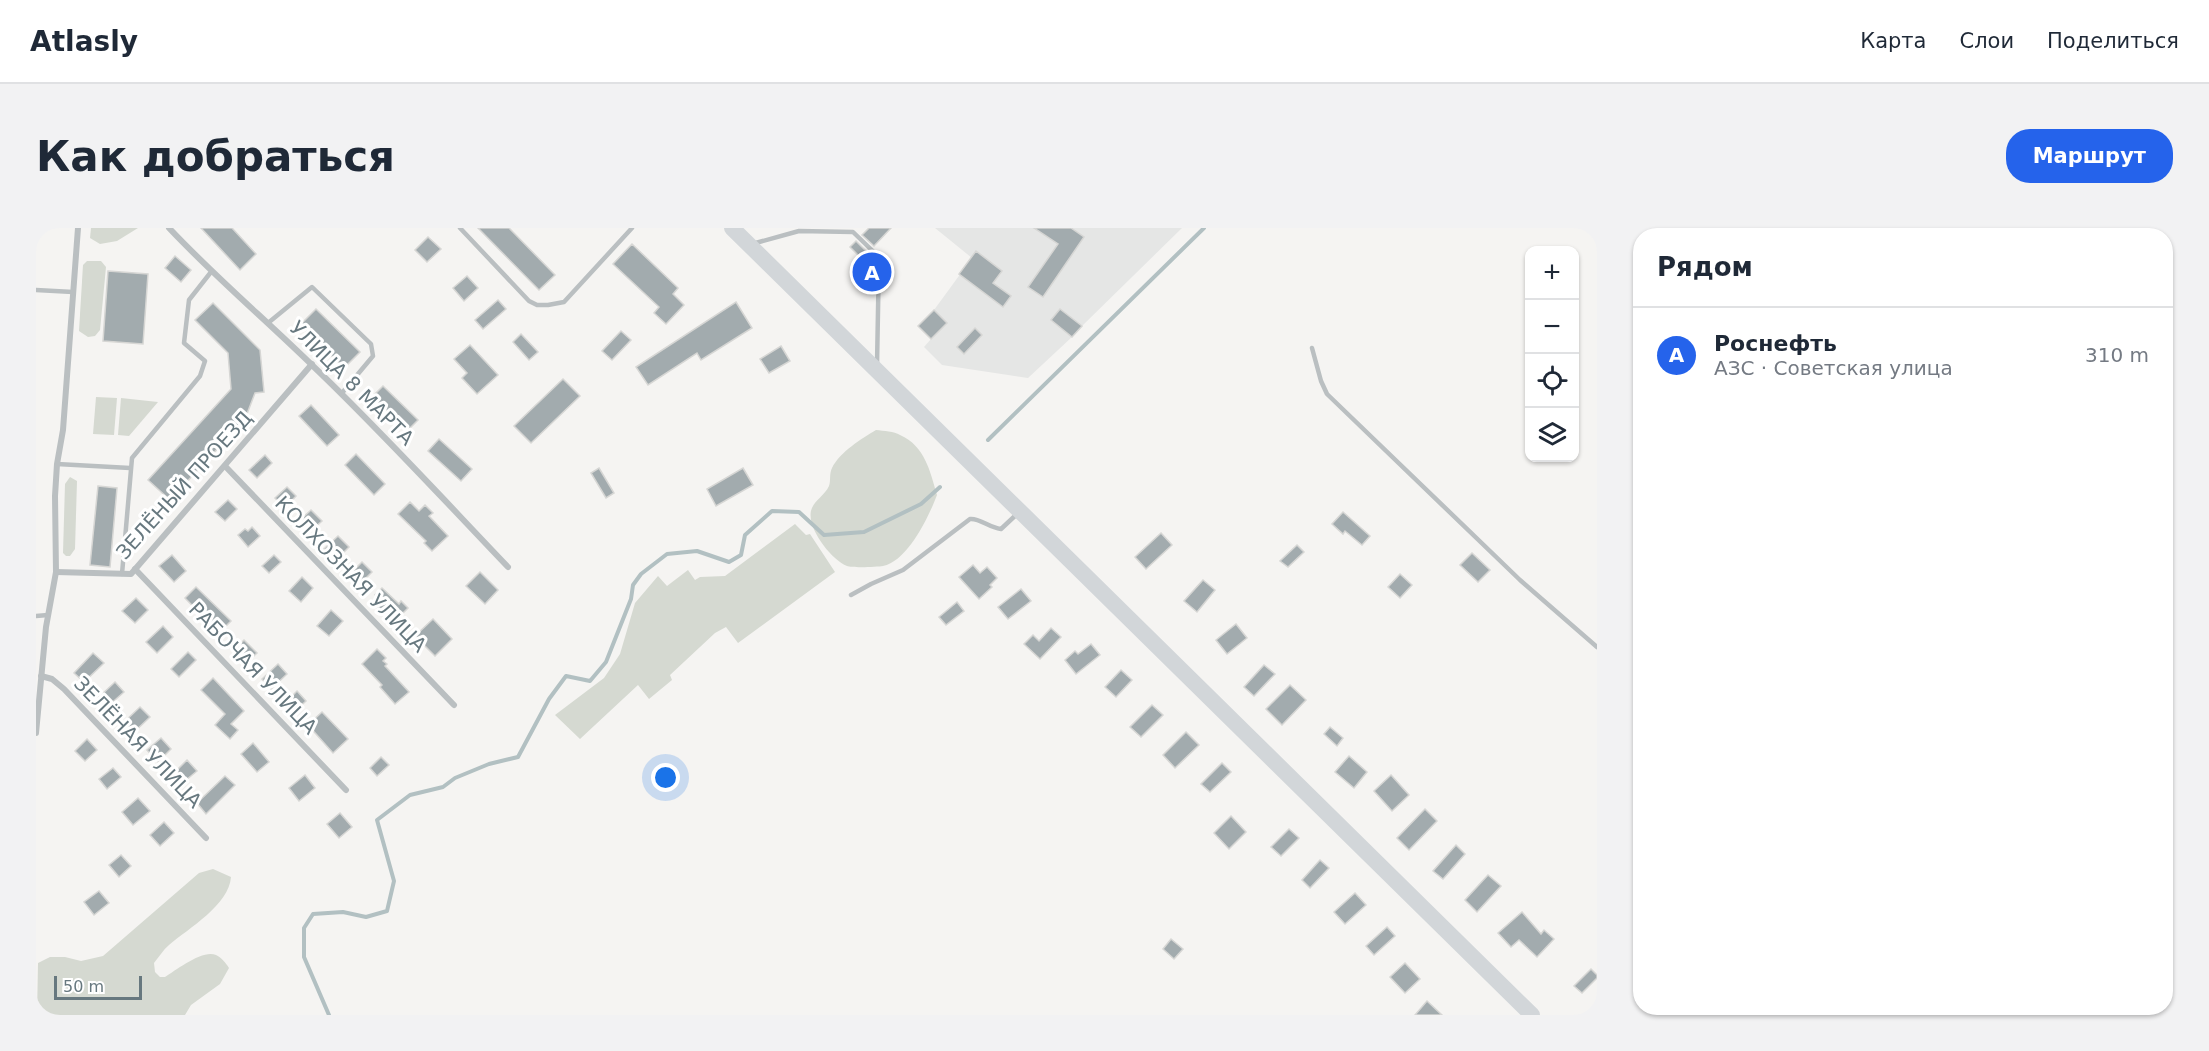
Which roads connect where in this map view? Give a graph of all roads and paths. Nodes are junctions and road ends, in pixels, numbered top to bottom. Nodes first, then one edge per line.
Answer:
1 (78, 228) edge
2 (169, 228) edge
3 (460, 228) edge
4 (632, 228) edge
5 (732, 228) edge
6 (749, 245) junction
7 (211, 272) junction
8 (36, 290) edge
9 (73, 292) junction
10 (268, 323) junction
11 (1312, 348) dead end
12 (312, 364) junction
13 (877, 371) junction
14 (342, 393) junction
15 (57, 464) junction
16 (225, 466) junction
17 (130, 468) junction
18 (1020, 512) junction
19 (508, 567) dead end
20 (135, 569) junction
21 (56, 572) junction
22 (122, 574) junction
23 (851, 595) dead end
24 (48, 615) junction
25 (36, 616) edge
26 (1597, 647) edge
27 (41, 676) junction
28 (454, 705) dead end
29 (36, 733) edge
30 (346, 790) dead end
31 (207, 838) dead end
32 (1532, 1015) edge

1 - 9 street
2 - 7 street, УЛИЦА 8 МАРТА
3 - 4 lane
5 - 6 main road
6 - 13 main road
6 - 13 lane
7 - 10 street, УЛИЦА 8 МАРТА
7 - 17 lane
8 - 9 lane
9 - 15 street
10 - 12 street, УЛИЦА 8 МАРТА
10 - 14 lane
11 - 26 lane
12 - 14 street, УЛИЦА 8 МАРТА
12 - 16 street, ЗЕЛЁНЫЙ ПРОЕЗД
13 - 18 main road
14 - 19 street, УЛИЦА 8 МАРТА
15 - 17 lane
15 - 21 street
16 - 20 street, ЗЕЛЁНЫЙ ПРОЕЗД
16 - 28 street, КОЛХОЗНАЯ УЛИЦА
17 - 22 lane
18 - 23 lane
18 - 32 main road
20 - 22 street, ЗЕЛЁНЫЙ ПРОЕЗД
20 - 30 street, РАБОЧАЯ УЛИЦА
21 - 22 street, ЗЕЛЁНЫЙ ПРОЕЗД
21 - 24 street
24 - 25 lane
24 - 27 street
27 - 29 street
27 - 31 street, ЗЕЛЁНАЯ УЛИЦА

